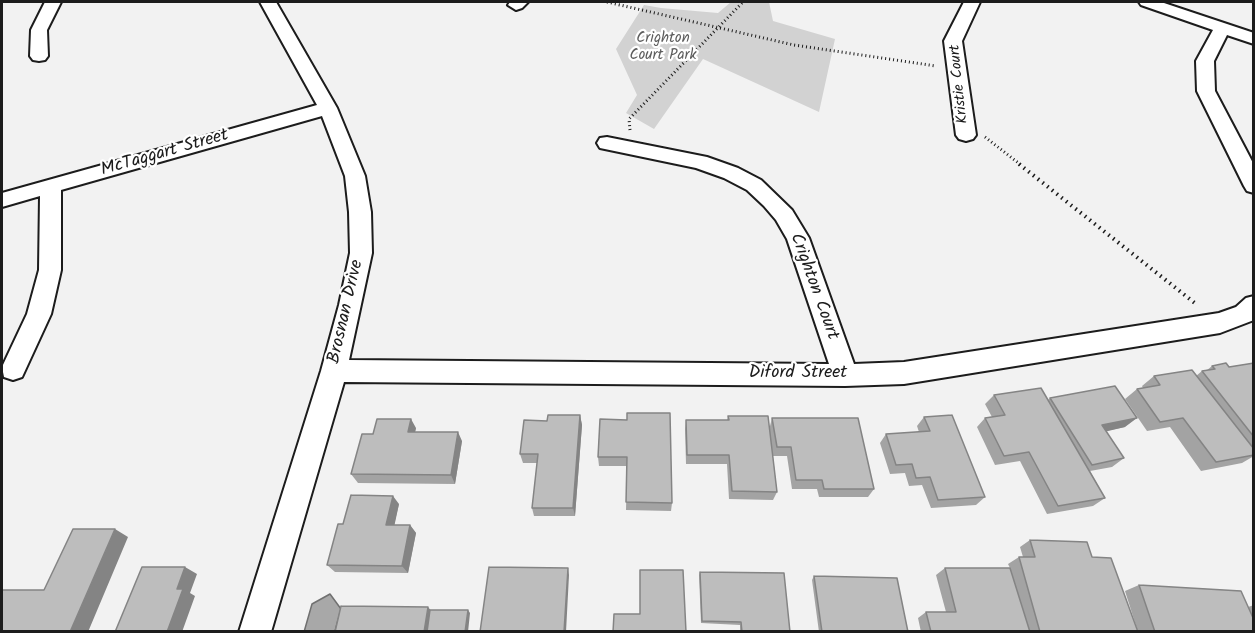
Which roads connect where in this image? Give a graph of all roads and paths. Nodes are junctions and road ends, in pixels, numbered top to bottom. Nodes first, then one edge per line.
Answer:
1 (53, 2) edge
2 (268, 2) edge
3 (607, 2) edge
4 (743, 2) edge
5 (972, 2) edge
6 (1147, 2) edge
7 (1223, 28) junction
8 (719, 29) junction
9 (1254, 39) edge
10 (39, 56) dead end
11 (957, 69) junction
12 (328, 108) junction
13 (966, 135) joint
14 (607, 143) dead end
15 (631, 148) junction
16 (1254, 186) edge
17 (51, 187) junction
18 (2, 200) edge
19 (1250, 313) edge
20 (1220, 323) junction
21 (13, 369) dead end
22 (334, 371) junction
23 (845, 375) junction
24 (255, 632) edge

1 - 10 street
2 - 12 street, Brosnan Drive
3 - 8 path
4 - 8 path
5 - 11 street, Kristie Court
6 - 7 street
7 - 9 street
7 - 16 street
8 - 11 path
8 - 15 path
11 - 13 street, Kristie Court
12 - 17 street, McTaggart Street
12 - 22 street, Brosnan Drive
13 - 20 path
14 - 15 street, Crighton Court
15 - 23 street, Crighton Court
17 - 18 street, McTaggart Street
17 - 21 street
19 - 20 street, Diford Street
20 - 23 street, Diford Street
22 - 23 street, Diford Street
22 - 24 street, Brosnan Drive

